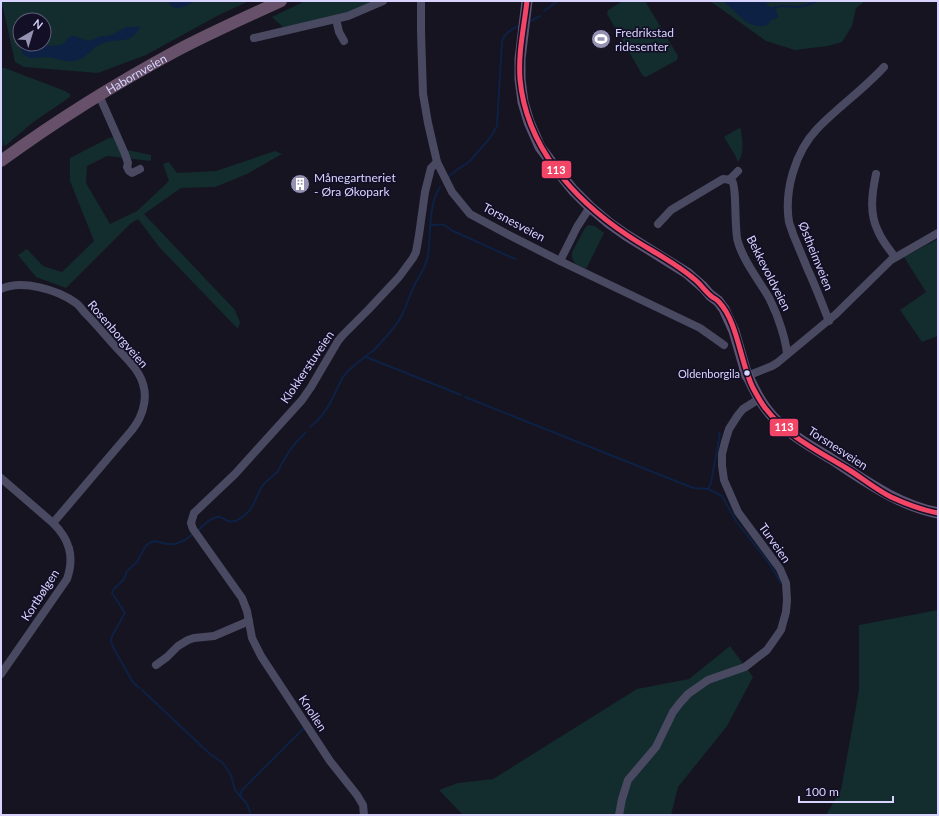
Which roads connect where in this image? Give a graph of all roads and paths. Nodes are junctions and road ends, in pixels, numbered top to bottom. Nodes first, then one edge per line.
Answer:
1 (281, 1) edge
2 (383, 1) edge
3 (422, 1) edge
4 (527, 1) edge
5 (336, 19) junction
6 (254, 38) dead end
7 (344, 41) dead end
8 (884, 67) dead end
9 (99, 95) junction
10 (1, 161) edge
11 (437, 162) junction
12 (140, 169) dead end
13 (738, 171) dead end
14 (876, 174) dead end
15 (730, 180) junction
16 (590, 207) junction
17 (658, 224) dead end
18 (938, 233) edge
19 (895, 257) junction
20 (560, 261) junction
21 (1, 289) edge
22 (829, 321) junction
23 (724, 345) dead end
24 (787, 354) junction
25 (747, 376) junction
26 (759, 399) junction
27 (1, 478) edge
28 (938, 513) edge
29 (53, 522) junction
30 (194, 532) joint
31 (249, 621) junction
32 (156, 665) dead end
33 (1, 674) edge
34 (364, 815) edge
35 (619, 815) edge

1 - 9 highway, Habornveien
2 - 5 street
3 - 11 street, Torsnesveien
4 - 16 main road, Torsnesveien
5 - 6 street
5 - 7 street
8 - 22 street, Østheimveien
9 - 10 highway, Habornveien
9 - 12 street
11 - 20 street, Torsnesveien
11 - 30 street, Klokkerstuveien
13 - 15 street
14 - 19 street
15 - 17 street
15 - 24 street, Bekkevoldveien
16 - 20 street
16 - 25 main road, Torsnesveien
18 - 19 street
19 - 22 street
20 - 23 street, Torsnesveien
21 - 29 street, Rosenborgveien
22 - 24 street
24 - 25 street
25 - 26 main road, Torsnesveien
26 - 28 main road, Torsnesveien
26 - 35 street, Turveien
27 - 29 street, Kortbølgen
29 - 33 street, Kortbølgen
30 - 31 street, Knollen
31 - 32 street
31 - 34 street, Knollen

